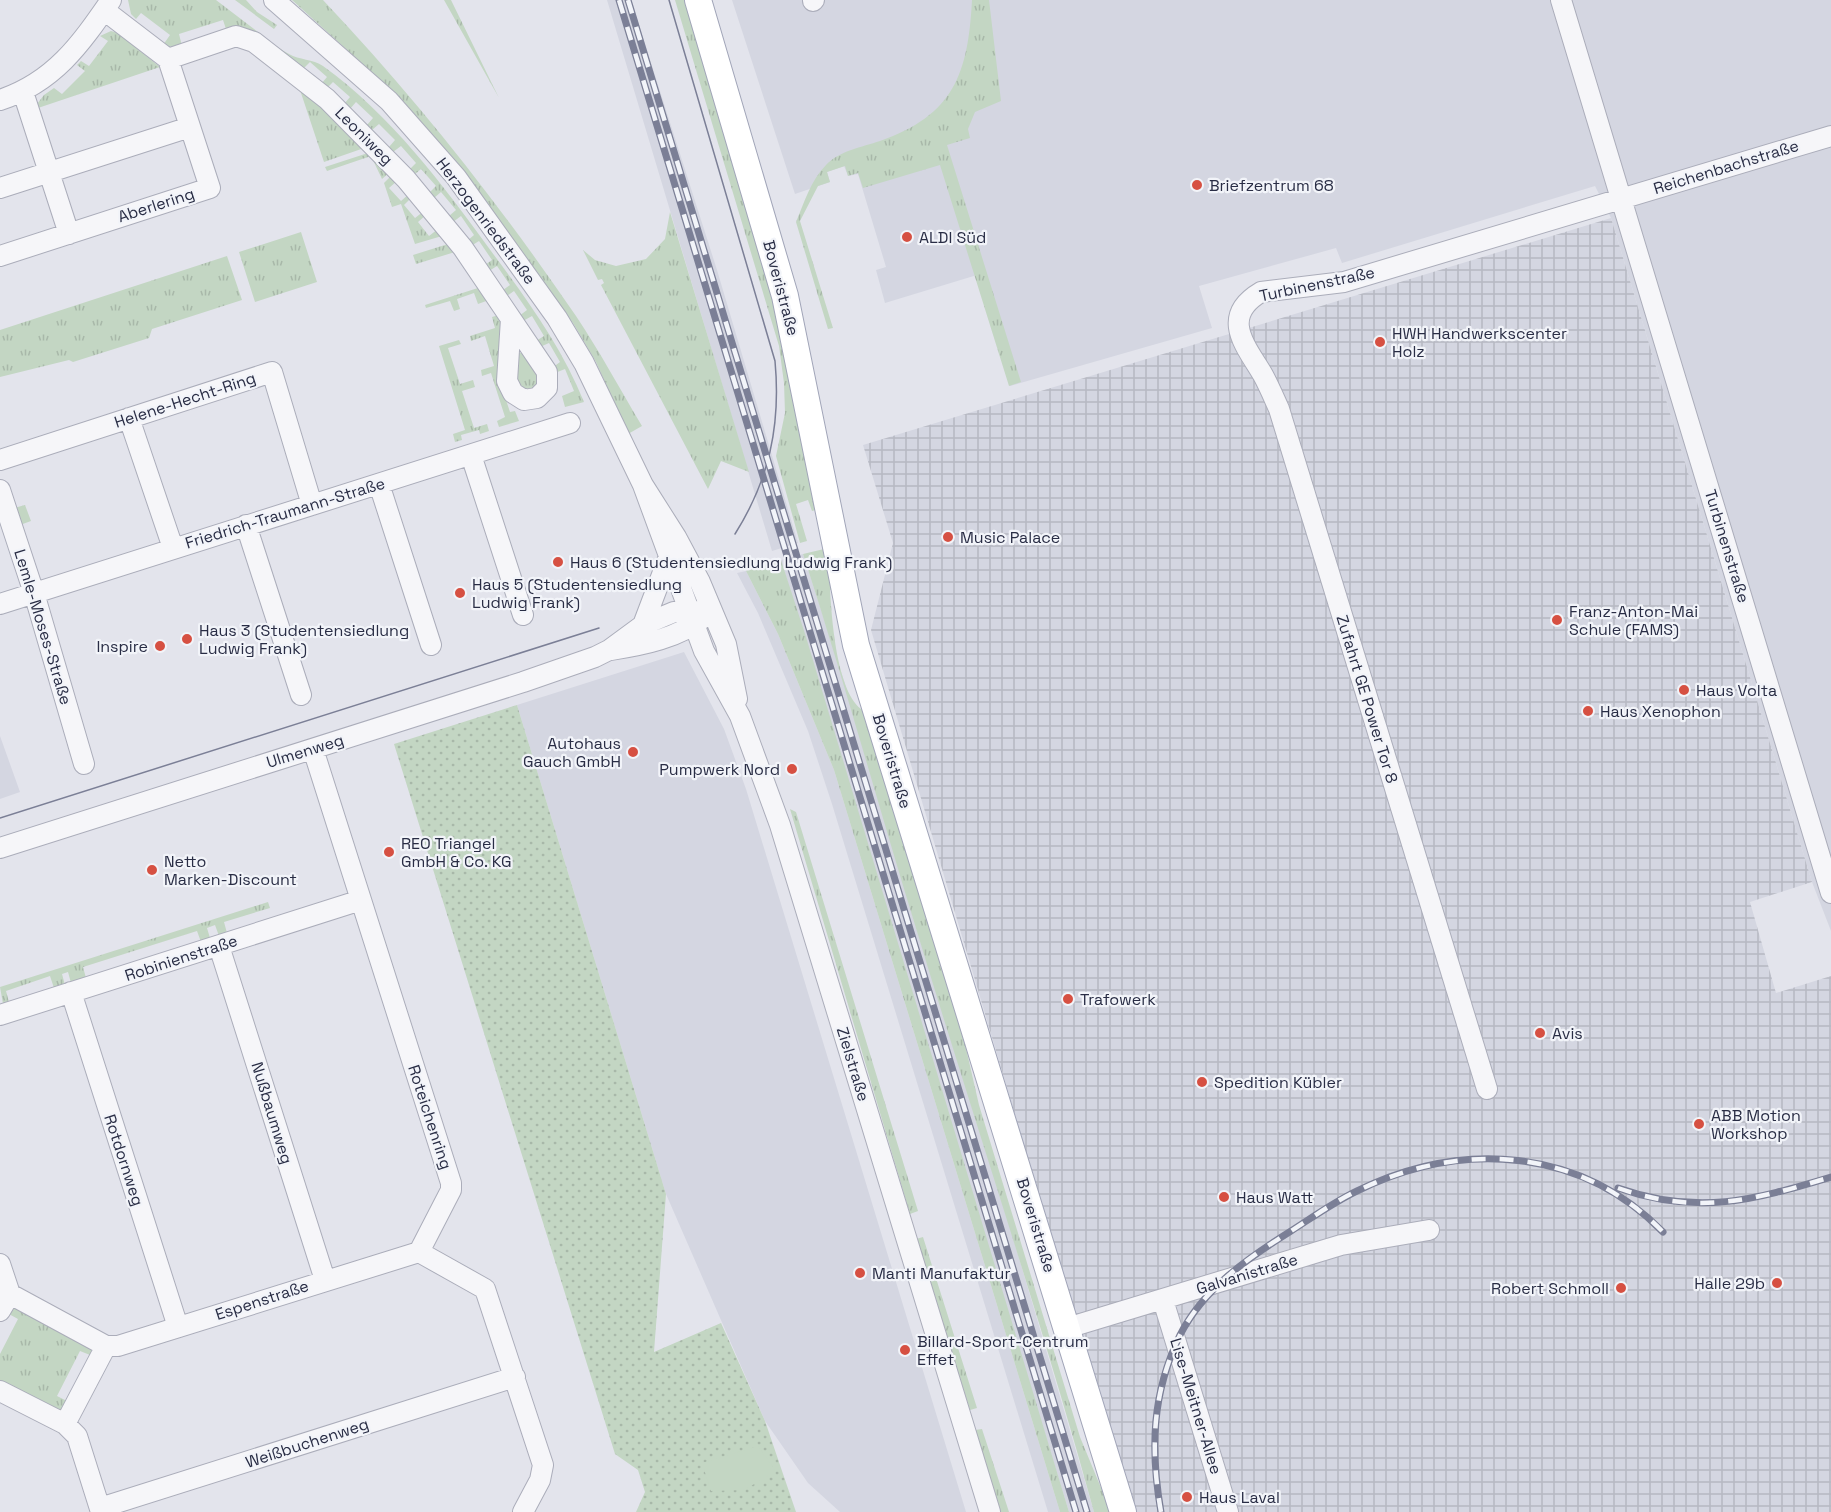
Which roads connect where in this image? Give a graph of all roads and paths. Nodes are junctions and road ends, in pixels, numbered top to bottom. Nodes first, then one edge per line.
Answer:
1 (274, 0) edge
2 (698, 0) edge
3 (1561, 0) edge
4 (107, 5) edge
5 (168, 59) junction
6 (23, 92) junction
7 (0, 100) edge
8 (190, 127) junction
9 (1831, 136) edge
10 (49, 172) junction
11 (0, 188) edge
12 (1621, 199) junction
13 (69, 234) junction
14 (0, 256) edge
15 (511, 319) dead end
16 (1238, 327) joint
17 (129, 418) junction
18 (570, 423) dead end
19 (471, 455) junction
20 (0, 460) edge
21 (379, 484) junction
22 (643, 485) junction
23 (0, 490) edge
24 (312, 505) junction
25 (246, 525) junction
26 (173, 549) junction
27 (668, 559) junction
28 (34, 593) junction
29 (0, 604) edge
30 (712, 610) junction
31 (523, 615) dead end
32 (692, 618) junction
33 (643, 625) junction
34 (431, 645) dead end
35 (609, 650) junction
36 (300, 695) dead end
37 (740, 716) junction
38 (313, 749) junction
39 (84, 764) dead end
40 (0, 848) edge
41 (1831, 893) edge
42 (361, 900) junction
43 (219, 946) junction
44 (71, 992) junction
45 (0, 1015) edge
46 (1485, 1083) dead end
47 (1429, 1230) dead end
48 (419, 1252) junction
49 (0, 1264) edge
50 (325, 1280) junction
51 (9, 1294) junction
52 (1163, 1300) junction
53 (0, 1311) edge
54 (178, 1327) junction
55 (1067, 1328) junction
56 (106, 1347) junction
57 (515, 1377) junction
58 (0, 1391) edge
59 (65, 1424) junction
60 (100, 1510) edge
61 (523, 1512) edge
62 (990, 1512) edge
63 (1123, 1512) edge
64 (1228, 1512) edge

1 - 22 street, Herzogenriedstraße
2 - 55 main road, Boveristraße
3 - 12 street, Turbinenstraße
4 - 5 street
4 - 6 street
5 - 8 street, Aberlering
5 - 15 street, Leoniweg
6 - 7 street
6 - 10 street
8 - 10 street
8 - 13 street, Aberlering
9 - 12 street, Reichenbachstraße
10 - 11 street
10 - 13 street
12 - 16 street, Turbinenstraße
12 - 41 street, Turbinenstraße
13 - 14 street, Aberlering
16 - 46 street, Zufahrt GE Power Tor 8
17 - 20 street, Helene-Hecht-Ring
17 - 24 street, Helene-Hecht-Ring
17 - 26 street
18 - 19 street, Friedrich-Traumann-Straße
19 - 21 street, Friedrich-Traumann-Straße
19 - 31 street
21 - 24 street, Friedrich-Traumann-Straße
21 - 34 street
22 - 27 street, Herzogenriedstraße
22 - 30 street, Herzogenriedstraße
23 - 28 street, Lemle-Moses-Straße
24 - 25 street, Friedrich-Traumann-Straße
25 - 26 street, Friedrich-Traumann-Straße
25 - 36 street
26 - 28 street, Friedrich-Traumann-Straße
27 - 32 street, Herzogenriedstraße
27 - 33 street
28 - 29 street, Friedrich-Traumann-Straße
28 - 39 street, Lemle-Moses-Straße
30 - 32 street, Ulmenweg
30 - 37 street, Herzogenriedstraße
32 - 33 street, Ulmenweg
32 - 35 street, Ulmenweg
32 - 37 street, Zielstraße
33 - 35 street, Ulmenweg
35 - 38 street, Ulmenweg
37 - 62 street, Zielstraße
38 - 40 street, Ulmenweg
38 - 42 street, Roteichenring
42 - 43 street, Robinienstraße
42 - 48 street, Roteichenring
43 - 44 street, Robinienstraße
43 - 50 street, Nußbaumweg
44 - 45 street, Robinienstraße
44 - 54 street, Rotdornweg
47 - 52 street, Galvanistraße
48 - 50 street, Espenstraße
48 - 57 street
49 - 51 street
50 - 54 street, Espenstraße
51 - 53 street
51 - 56 street
52 - 55 street, Galvanistraße
52 - 64 street, Lise-Meitner-Allee
54 - 56 street, Espenstraße
55 - 63 main road, Boveristraße
56 - 59 street
57 - 60 street, Weißbuchenweg
57 - 61 street
58 - 59 street
59 - 60 street

